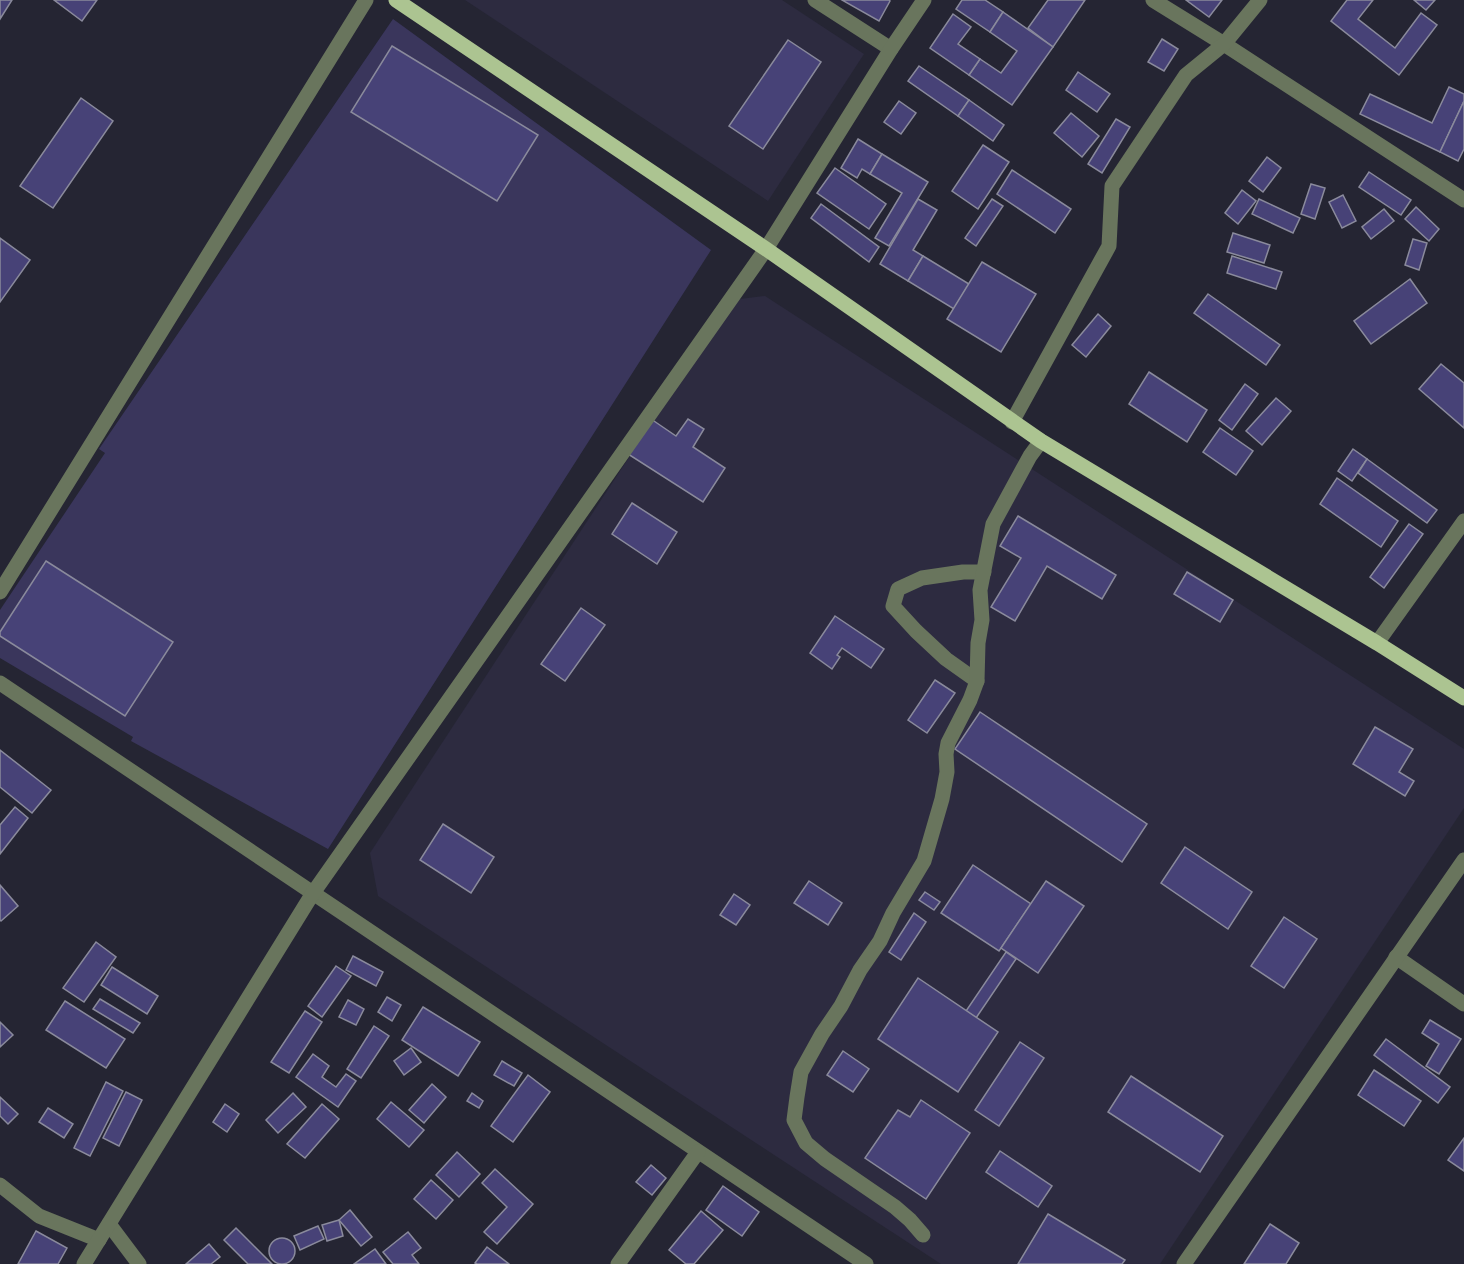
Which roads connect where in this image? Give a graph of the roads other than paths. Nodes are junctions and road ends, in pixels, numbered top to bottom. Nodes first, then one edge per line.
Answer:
1 (366, 0) edge
2 (396, 0) edge
3 (815, 0) edge
4 (924, 0) edge
5 (1153, 0) edge
6 (1260, 0) edge
7 (1224, 44) junction
8 (891, 50) junction
9 (1464, 200) edge
10 (766, 249) junction
11 (1012, 422) junction
12 (1041, 441) junction
13 (1464, 521) edge
14 (984, 572) junction
15 (0, 592) edge
16 (1377, 643) junction
17 (977, 681) junction
18 (0, 683) edge
19 (1464, 698) edge
20 (1464, 860) edge
21 (313, 893) junction
22 (1396, 957) junction
23 (1464, 1004) edge
24 (699, 1152) junction
25 (0, 1185) edge
26 (109, 1224) junction
27 (923, 1235) dead end
28 (99, 1240) junction
29 (84, 1264) edge
30 (139, 1264) edge
31 (618, 1264) edge
32 (866, 1264) edge
33 (1184, 1264) edge

1 - 15 street
2 - 10 main road
3 - 8 street
4 - 8 street
5 - 7 street
6 - 7 street
7 - 9 street
7 - 11 street
8 - 10 street
10 - 11 main road
10 - 21 street
11 - 12 main road
12 - 14 street
12 - 16 main road
13 - 16 street
14 - 17 street
14 - 17 street
16 - 19 main road
17 - 27 street
18 - 21 street
20 - 22 street
21 - 24 street
21 - 26 street
22 - 23 street
22 - 33 street
24 - 31 street
24 - 32 street
25 - 28 street
26 - 28 street
26 - 30 street
28 - 29 street

